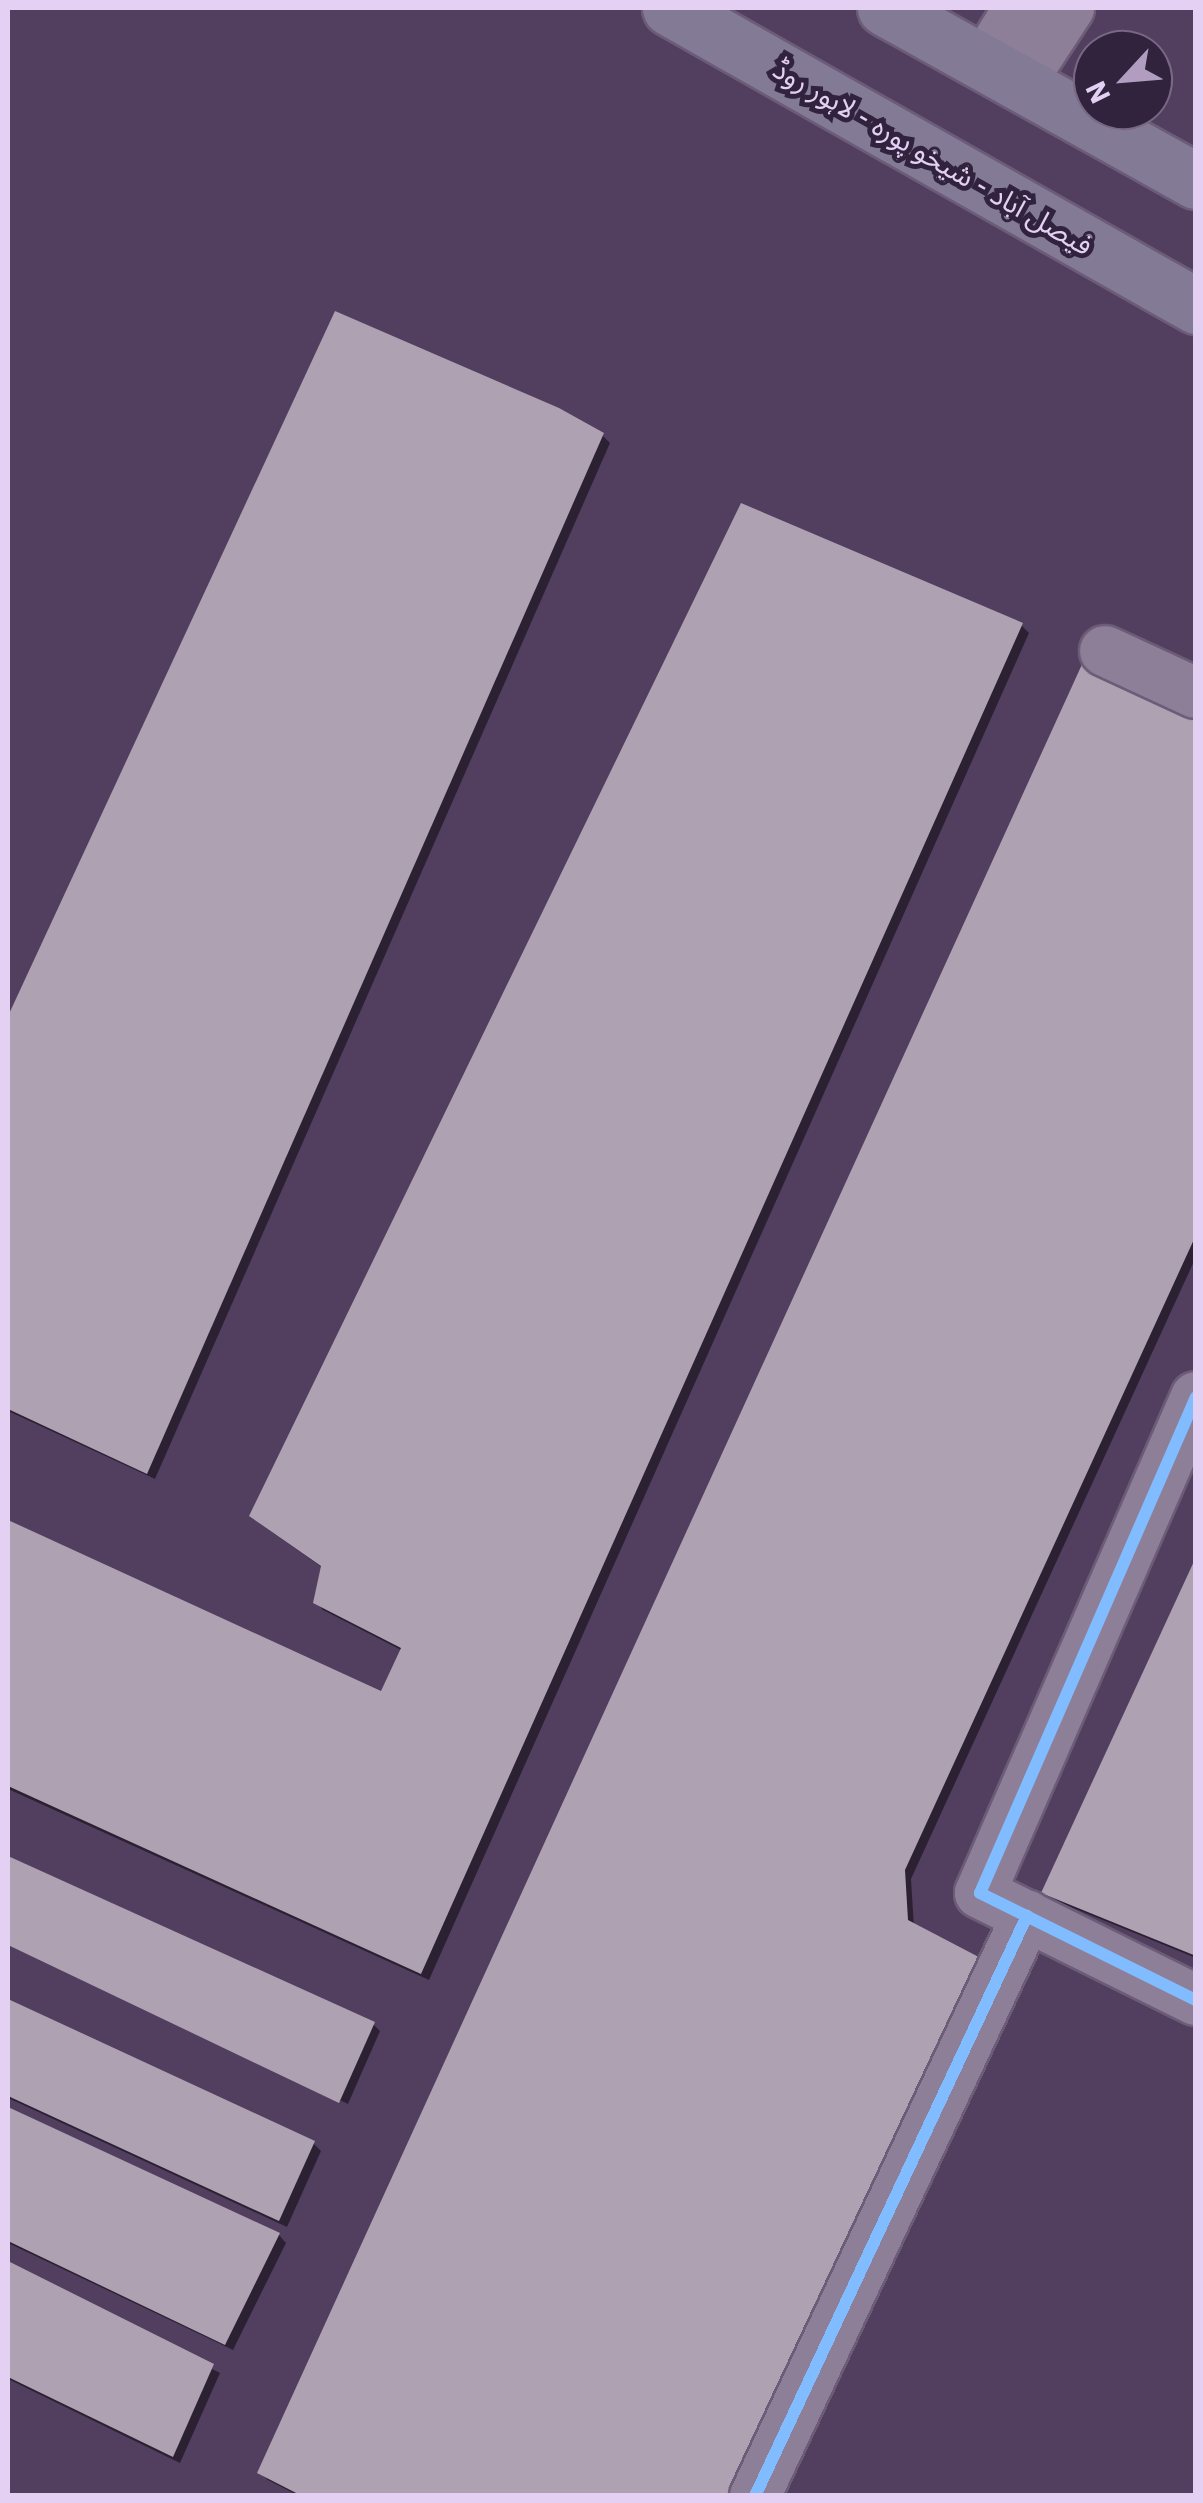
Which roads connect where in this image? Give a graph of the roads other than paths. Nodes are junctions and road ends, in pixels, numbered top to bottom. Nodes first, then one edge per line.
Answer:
1 (670, 8) edge
2 (885, 8) edge
3 (1020, 8) edge
4 (1069, 8) edge
5 (1002, 73) junction
6 (1196, 181) edge
7 (1196, 306) edge
8 (1105, 652) dead end
9 (1196, 693) edge
10 (1196, 1397) edge
11 (1028, 1916) junction
12 (1196, 2000) edge
13 (755, 2496) edge

1 - 7 highway, فیصل آباد - شیخو پورہ - لاہور روڈ
2 - 5 highway
3 - 5 street
4 - 5 street
5 - 6 highway
8 - 9 street
10 - 11 street
11 - 12 street
11 - 13 street

